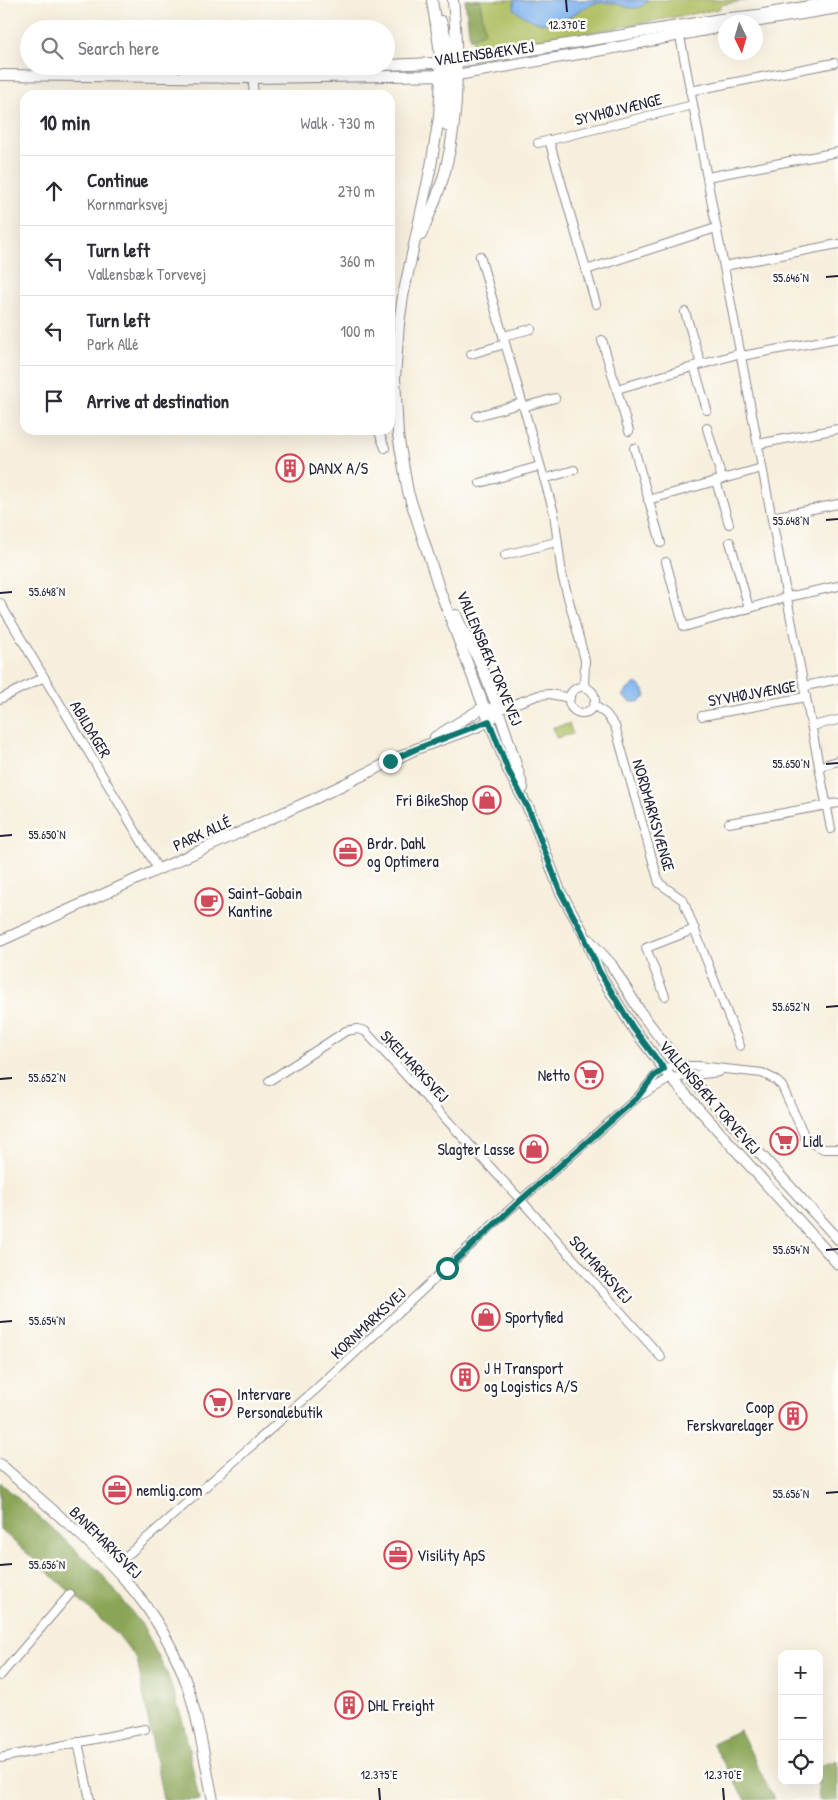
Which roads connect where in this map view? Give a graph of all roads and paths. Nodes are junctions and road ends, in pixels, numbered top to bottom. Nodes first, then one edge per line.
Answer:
1 (434, 0) edge
2 (447, 0) edge
3 (452, 0) edge
4 (838, 0) edge
5 (838, 8) edge
6 (454, 15) junction
7 (763, 20) edge
8 (718, 27) edge
9 (679, 31) junction
10 (449, 63) junction
11 (834, 63) dead end
12 (395, 65) edge
13 (395, 74) edge
14 (0, 75) edge
15 (126, 75) edge
16 (252, 75) edge
17 (448, 75) junction
18 (254, 90) edge
19 (690, 91) junction
20 (693, 106) junction
21 (549, 140) junction
22 (538, 143) dead end
23 (838, 152) edge
24 (707, 177) junction
25 (716, 228) junction
26 (838, 244) edge
27 (480, 256) dead end
28 (724, 266) junction
29 (409, 268) junction
30 (586, 270) junction
31 (596, 304) dead end
32 (685, 312) dead end
33 (531, 329) dead end
34 (838, 338) edge
35 (504, 340) junction
36 (602, 340) dead end
37 (472, 354) dead end
38 (742, 354) junction
39 (698, 365) junction
40 (617, 389) junction
41 (555, 398) dead end
42 (522, 405) junction
43 (707, 410) dead end
44 (477, 416) dead end
45 (707, 428) dead end
46 (838, 429) edge
47 (629, 431) dead end
48 (380, 435) edge
49 (758, 444) junction
50 (385, 448) dead end
51 (634, 448) dead end
52 (540, 466) junction
53 (762, 468) junction
54 (574, 470) dead end
55 (544, 479) junction
56 (719, 480) junction
57 (480, 483) dead end
58 (648, 500) junction
59 (838, 504) edge
60 (772, 517) junction
61 (729, 524) dead end
62 (556, 542) junction
63 (730, 542) dead end
64 (661, 543) dead end
65 (425, 546) junction
66 (505, 555) dead end
67 (666, 562) dead end
68 (838, 586) edge
69 (788, 597) junction
70 (0, 603) edge
71 (749, 608) junction
72 (44, 677) junction
73 (838, 679) edge
74 (805, 686) junction
75 (584, 687) junction
76 (806, 697) junction
77 (570, 698) junction
78 (0, 699) edge
79 (594, 705) junction
80 (485, 708) junction
81 (498, 710) junction
82 (702, 716) dead end
83 (838, 720) edge
84 (489, 721) junction
85 (812, 726) junction
86 (416, 749) junction
87 (838, 761) edge
88 (820, 766) junction
89 (838, 803) edge
90 (827, 806) junction
91 (530, 812) junction
92 (729, 823) dead end
93 (831, 829) dead end
94 (158, 869) junction
95 (695, 929) junction
96 (582, 932) junction
97 (0, 941) edge
98 (665, 996) dead end
99 (740, 1046) dead end
100 (680, 1065) junction
101 (664, 1069) junction
102 (729, 1070) junction
103 (688, 1075) junction
104 (671, 1078) junction
105 (270, 1081) dead end
106 (637, 1098) junction
107 (838, 1149) edge
108 (521, 1200) junction
109 (838, 1239) edge
110 (838, 1264) edge
111 (661, 1357) dead end
112 (0, 1464) edge
113 (114, 1567) junction
114 (70, 1594) dead end
115 (0, 1676) edge
116 (145, 1729) dead end
117 (78, 1742) junction
118 (0, 1758) edge
119 (90, 1800) edge
120 (213, 1800) edge

1 - 10 street, VALLENSBÆK TORVEVEJ
2 - 6 street
3 - 6 street, VALLENSBÆK TORVEVEJ
4 - 9 street, VALLENSBÆKVEJ
5 - 7 street
6 - 10 street, VALLENSBÆK TORVEVEJ
8 - 9 street, VALLENSBÆKVEJ
9 - 10 street, VALLENSBÆKVEJ
9 - 17 street, VALLENSBÆKVEJ
9 - 19 street, SYVHØJVÆNGE
10 - 12 street, VALLENSBÆKVEJ
10 - 17 street, VALLENSBÆK TORVEVEJ
10 - 17 street
11 - 19 street
13 - 17 street, VALLENSBÆKVEJ
14 - 15 street, VALLENSBÆKVEJ
16 - 18 street
17 - 29 street, VALLENSBÆK TORVEVEJ
17 - 29 street, VALLENSBÆK TORVEVEJ
19 - 20 street, SYVHØJVÆNGE
20 - 21 street, SYVHØJVÆNGE
20 - 24 street, SYVHØJVÆNGE
21 - 22 street, SYVHØJVÆNGE
21 - 30 street
23 - 24 street
24 - 25 street, SYVHØJVÆNGE
25 - 28 street, SYVHØJVÆNGE
25 - 30 street
26 - 28 street
27 - 35 street
28 - 38 street, SYVHØJVÆNGE
29 - 65 street, VALLENSBÆK TORVEVEJ
30 - 31 street
32 - 39 street
33 - 35 street
34 - 38 street
35 - 37 street
35 - 42 street
36 - 40 street
38 - 39 street
38 - 49 street, SYVHØJVÆNGE
39 - 40 street
39 - 43 street
40 - 47 street
41 - 42 street
42 - 44 street
42 - 52 street
45 - 56 street
46 - 49 street
48 - 50 street
49 - 53 street, SYVHØJVÆNGE
51 - 58 street
52 - 55 street
52 - 57 street
53 - 56 street
53 - 60 street, SYVHØJVÆNGE
54 - 55 street
55 - 62 street
56 - 58 street
56 - 61 street
58 - 64 street
59 - 60 street
60 - 69 street, SYVHØJVÆNGE
62 - 66 street
62 - 75 street
63 - 71 street
65 - 80 street, VALLENSBÆK TORVEVEJ
65 - 81 street, VALLENSBÆK TORVEVEJ
67 - 71 street
68 - 69 street
69 - 71 street
69 - 74 street, SYVHØJVÆNGE
70 - 72 street, ABILDAGER
72 - 78 street
72 - 94 street, ABILDAGER
73 - 74 street, SYVHØJVÆNGE
74 - 76 street, SYVHØJVÆNGE
75 - 77 street
75 - 79 street
76 - 82 street, SYVHØJVÆNGE
76 - 85 street, SYVHØJVÆNGE
77 - 79 street
77 - 81 street
79 - 95 street, NORDMARKSVÆNGE
80 - 81 street
80 - 84 street, VALLENSBÆK TORVEVEJ
80 - 86 street, PARK ALLÉ
81 - 84 street, PARK ALLÉ
81 - 91 street, VALLENSBÆK TORVEVEJ
83 - 85 street
84 - 86 street, PARK ALLÉ
84 - 91 street, VALLENSBÆK TORVEVEJ
85 - 88 street, SYVHØJVÆNGE
86 - 94 street, PARK ALLÉ
87 - 88 street
88 - 90 street, SYVHØJVÆNGE
89 - 90 street
90 - 92 street
90 - 93 street, SYVHØJVÆNGE
91 - 96 street, VALLENSBÆK TORVEVEJ
94 - 97 street, PARK ALLÉ
95 - 98 street
95 - 99 street, NORDMARKSVÆNGE
96 - 100 street, VALLENSBÆK TORVEVEJ
96 - 101 street, VALLENSBÆK TORVEVEJ
100 - 101 street
100 - 102 street
100 - 103 street, VALLENSBÆK TORVEVEJ
101 - 104 street, VALLENSBÆK TORVEVEJ
101 - 106 street, KORNMARKSVEJ
102 - 103 street
102 - 107 street
103 - 104 street
103 - 109 street, VALLENSBÆK TORVEVEJ
104 - 106 street, KORNMARKSVEJ
104 - 110 street, VALLENSBÆK TORVEVEJ
105 - 108 street, SKELMARKSVEJ
106 - 108 street, KORNMARKSVEJ
108 - 111 street, SOLMARKSVEJ
108 - 113 street, KORNMARKSVEJ
112 - 113 street, BANEMARKSVEJ
113 - 120 street, BANEMARKSVEJ
114 - 115 street
116 - 117 street
117 - 118 street
117 - 119 street

